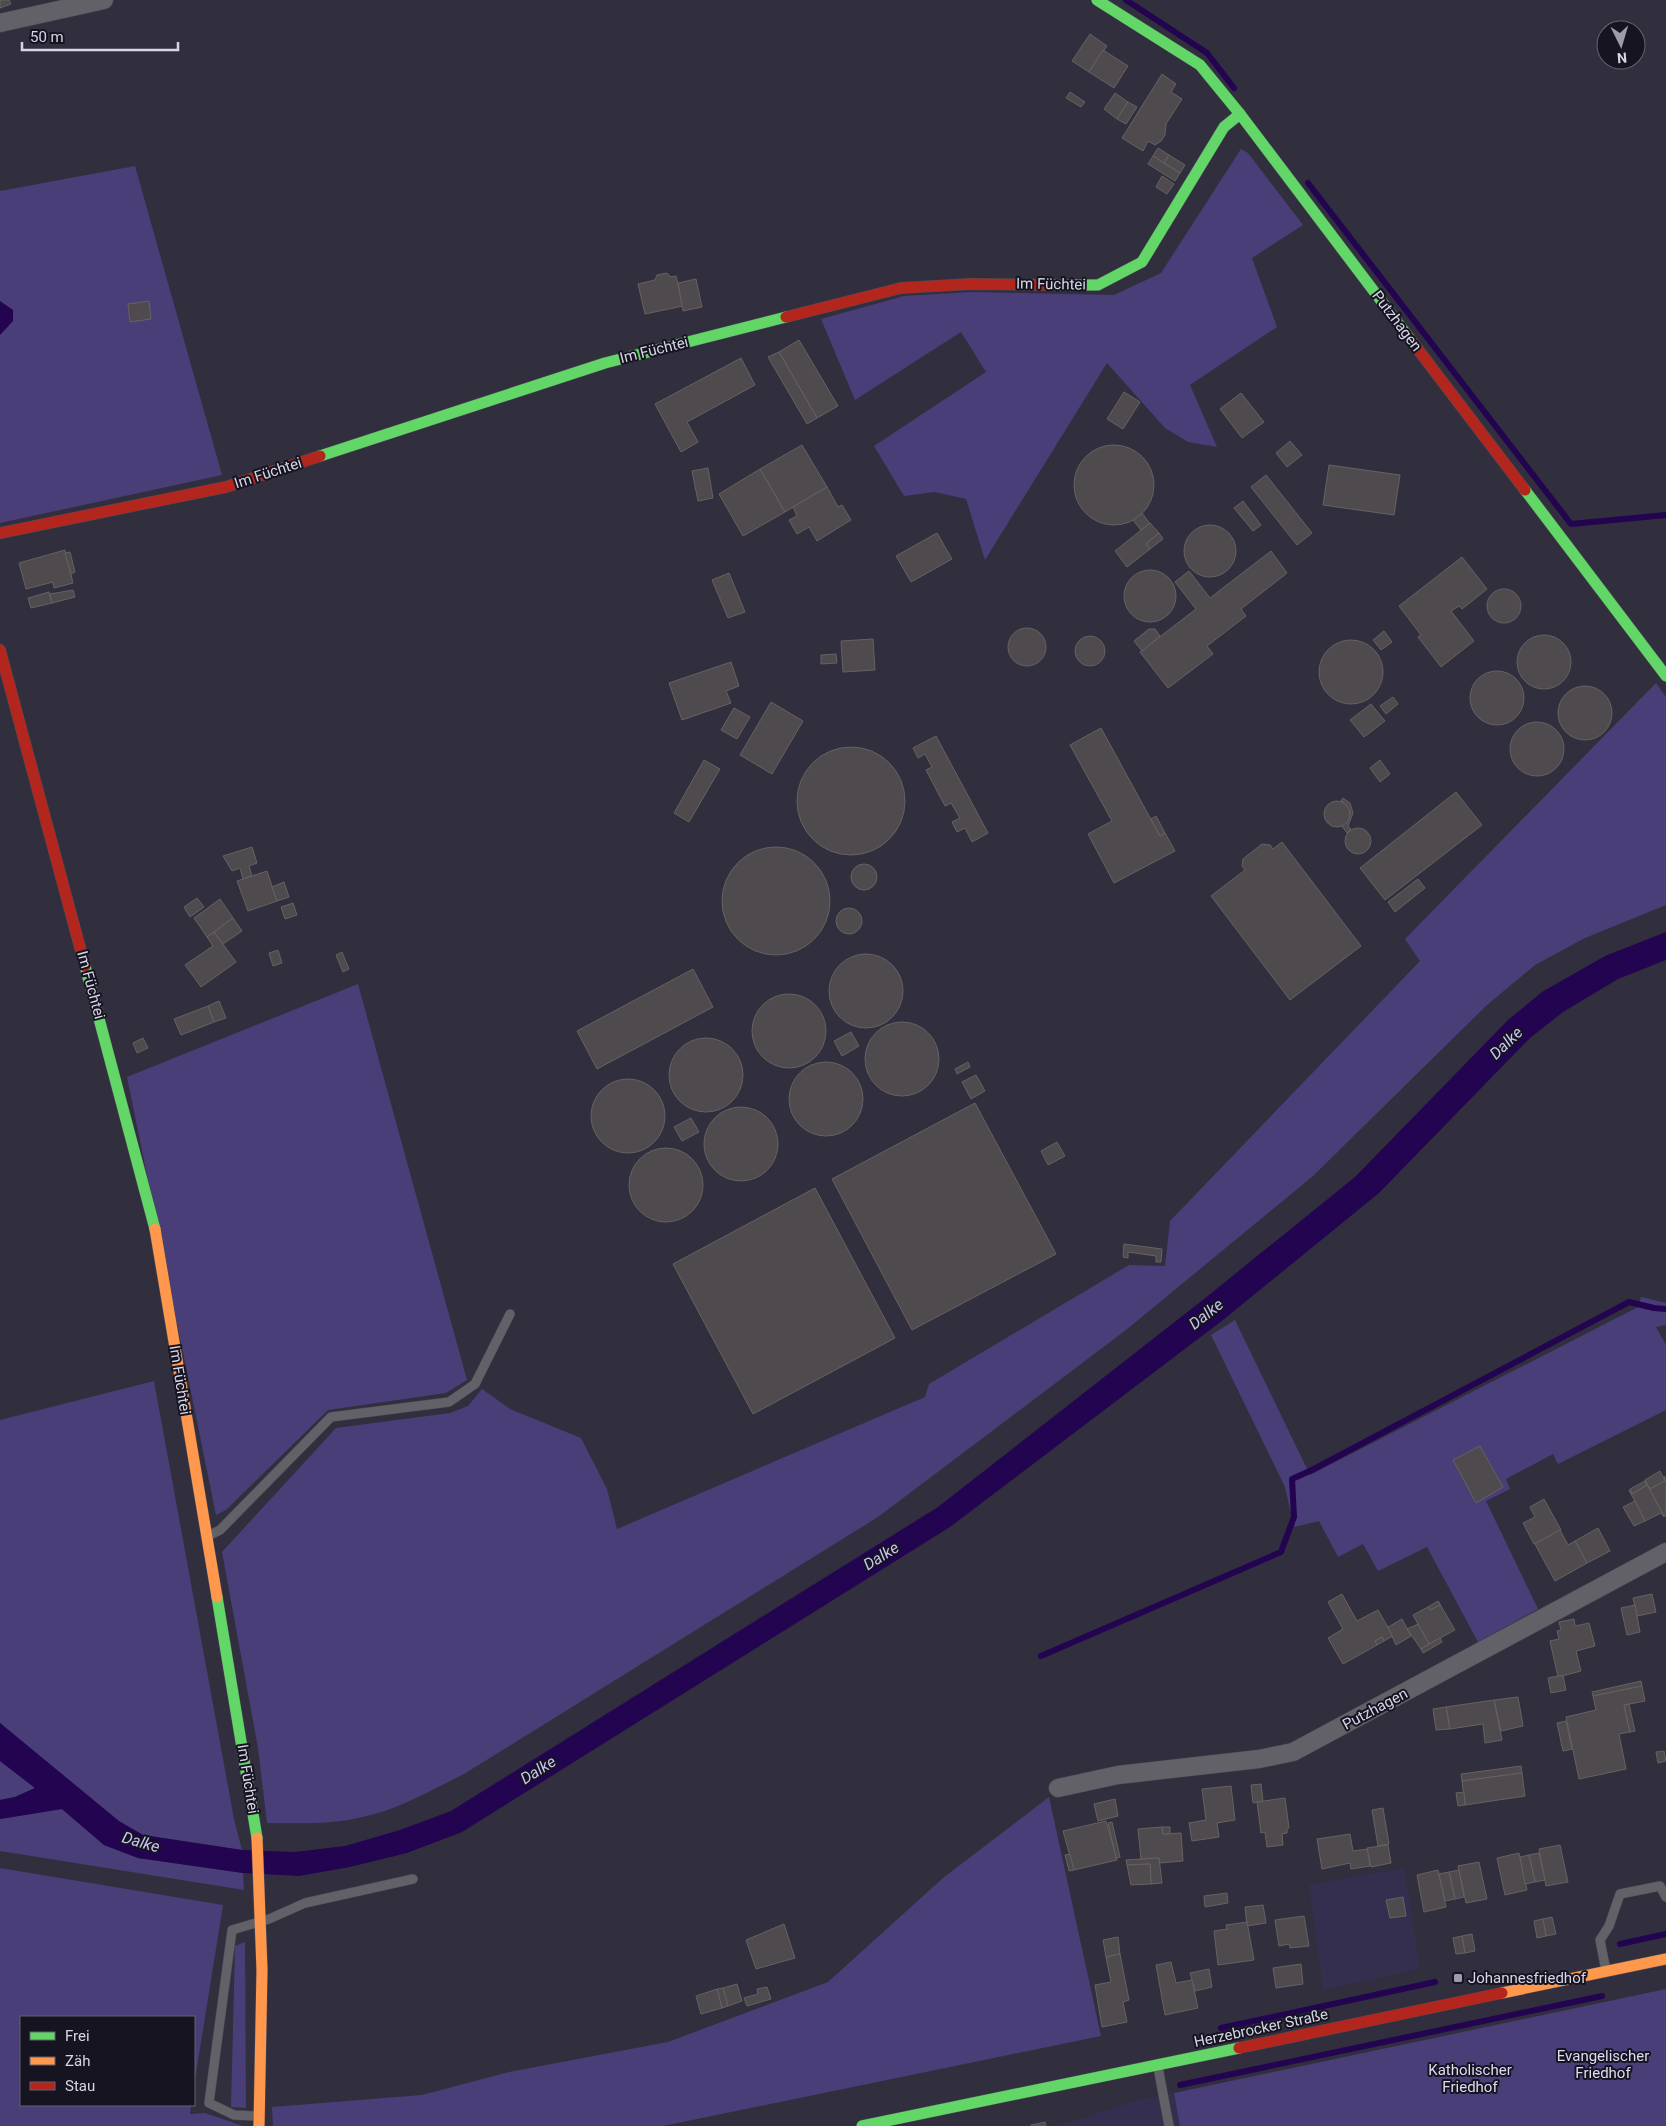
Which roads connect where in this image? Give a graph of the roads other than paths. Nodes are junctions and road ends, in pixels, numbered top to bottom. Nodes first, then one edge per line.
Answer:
1 (104, 0) edge
2 (1097, 0) edge
3 (0, 23) edge
4 (1240, 114) junction
5 (0, 533) edge
6 (0, 650) edge
7 (1666, 676) edge
8 (510, 1314) dead end
9 (206, 1537) junction
10 (1666, 1552) edge
11 (1058, 1788) dead end
12 (413, 1879) dead end
13 (1666, 1897) edge
14 (260, 1921) junction
15 (1666, 1959) edge
16 (1606, 1971) junction
17 (1157, 2064) junction
18 (922, 2113) junction
19 (259, 2121) edge
20 (862, 2126) edge
21 (925, 2126) edge
22 (1169, 2126) edge

1 - 3 street
2 - 4 street, Putzhagen
4 - 5 street, Im Füchtei
4 - 7 street, Putzhagen
6 - 9 street, Im Füchtei
8 - 9 lane
9 - 14 street, Im Füchtei
10 - 11 street, Putzhagen
12 - 14 lane
13 - 16 lane
14 - 19 street, Im Füchtei
14 - 19 lane
15 - 16 street, Herzebrocker Straße
16 - 17 street, Herzebrocker Straße
17 - 18 street, Herzebrocker Straße
17 - 22 lane
18 - 20 street, Herzebrocker Straße
18 - 21 lane

